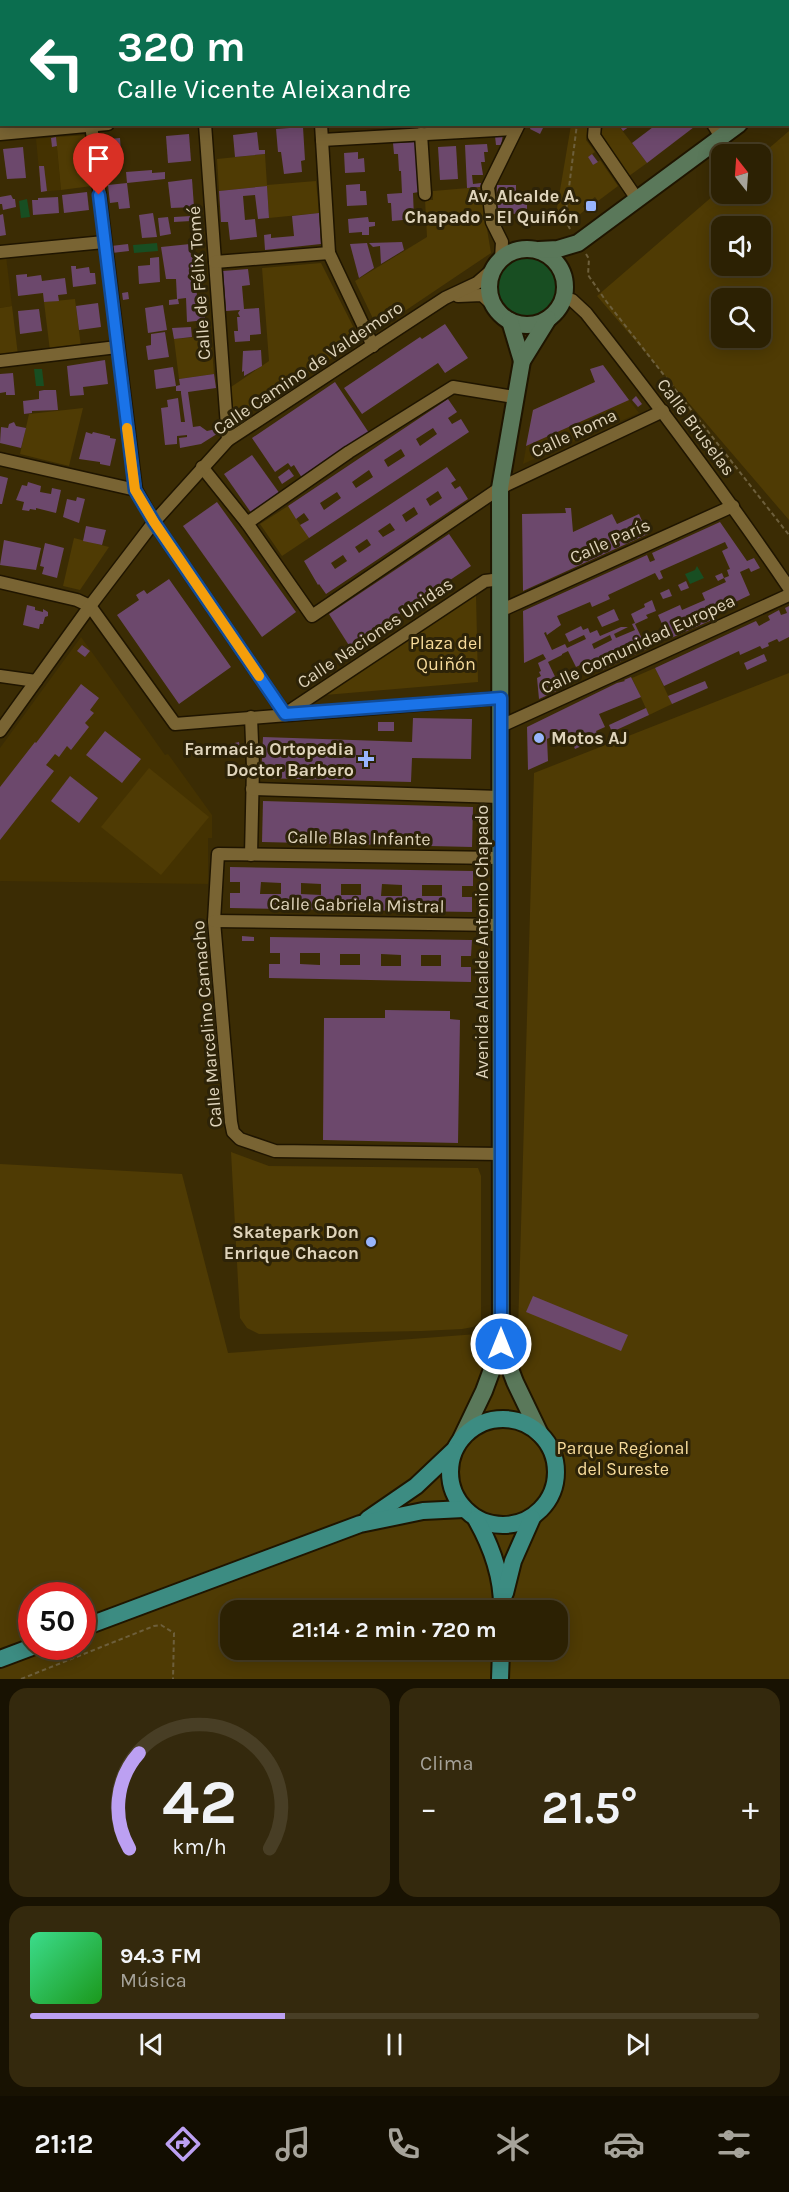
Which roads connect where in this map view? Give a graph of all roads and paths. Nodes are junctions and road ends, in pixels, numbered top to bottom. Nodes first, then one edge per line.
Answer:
1 (81, 126) edge
2 (91, 126) edge
3 (205, 126) edge
4 (321, 126) edge
5 (577, 126) edge
6 (595, 126) edge
7 (733, 126) edge
8 (517, 127) edge
9 (717, 131) edge
10 (0, 134) edge
11 (421, 134) junction
12 (322, 140) junction
13 (425, 194) dead end
14 (637, 199) junction
15 (104, 242) junction
16 (578, 243) junction
17 (539, 250) junction
18 (0, 252) edge
19 (329, 253) junction
20 (215, 262) junction
21 (497, 264) junction
22 (565, 280) junction
23 (445, 298) junction
24 (564, 298) junction
25 (493, 305) junction
26 (548, 319) junction
27 (510, 321) junction
28 (373, 346) junction
29 (117, 347) junction
30 (0, 361) edge
31 (522, 361) junction
32 (514, 397) junction
33 (663, 411) junction
34 (228, 440) junction
35 (0, 459) edge
36 (202, 467) junction
37 (500, 488) junction
38 (135, 490) junction
39 (733, 506) junction
40 (154, 522) junction
41 (248, 523) junction
42 (789, 536) edge
43 (501, 579) junction
44 (0, 582) edge
45 (789, 588) edge
46 (789, 595) edge
47 (90, 606) junction
48 (502, 610) junction
49 (0, 676) edge
50 (36, 681) junction
51 (501, 698) junction
52 (285, 714) junction
53 (251, 717) junction
54 (501, 726) junction
55 (0, 730) edge
56 (252, 789) junction
57 (500, 797) junction
58 (218, 854) joint
59 (251, 855) junction
60 (500, 858) junction
61 (214, 921) junction
62 (500, 925) junction
63 (502, 1154) junction
64 (501, 1344) junction
65 (540, 1434) junction
66 (457, 1445) junction
67 (470, 1514) junction
68 (532, 1518) junction
69 (360, 1524) junction
70 (501, 1600) edge
71 (504, 1600) edge
72 (96, 1623) edge
73 (18, 1652) edge
74 (0, 1659) edge
75 (501, 1660) edge
76 (21, 1679) edge
77 (173, 1679) edge
78 (500, 1679) edge

1 - 10 street
2 - 15 street
3 - 20 street, Calle de Félix Tomé
4 - 12 street
5 - 16 path
6 - 14 street
7 - 9 main road
8 - 11 street
8 - 21 street
9 - 14 main road
11 - 12 street
11 - 13 street
12 - 19 street
14 - 16 main road
15 - 18 street
15 - 29 street
16 - 17 main road
16 - 22 main road
16 - 42 path
17 - 21 main road
17 - 22 main road
19 - 20 street
19 - 28 street
20 - 34 street, Calle de Félix Tomé
21 - 23 street, Calle Camino de Valdemoro
21 - 25 main road
22 - 24 main road
23 - 25 street, Calle Camino de Valdemoro
23 - 28 street, Calle Camino de Valdemoro
24 - 26 main road
24 - 33 street, Calle Bruselas
25 - 27 main road
26 - 27 main road
26 - 31 main road, Avenida Alcalde Antonio Chapado
27 - 31 main road, Avenida Alcalde Antonio Chapado
28 - 34 street, Calle Camino de Valdemoro
29 - 30 street
29 - 38 street
31 - 32 main road, Avenida Alcalde Antonio Chapado
32 - 37 main road, Avenida Alcalde Antonio Chapado
32 - 41 street
33 - 37 street, Calle Roma
33 - 39 street, Calle Bruselas
34 - 36 street, Calle Camino de Valdemoro
35 - 38 street
36 - 40 street, Calle Camino de Valdemoro
36 - 41 street
37 - 41 street, Calle Roma
37 - 43 main road, Avenida Alcalde Antonio Chapado
38 - 40 street
39 - 45 street, Calle Bruselas
39 - 48 street, Calle París
40 - 47 street, Calle Camino de Valdemoro
40 - 52 street
43 - 48 main road, Avenida Alcalde Antonio Chapado
43 - 52 street, Calle Naciones Unidas
44 - 47 street
46 - 54 street, Calle Comunidad Europea
47 - 50 street, Calle Camino de Valdemoro
47 - 53 street
48 - 51 main road, Avenida Alcalde Antonio Chapado
49 - 50 street
50 - 55 street, Calle Camino de Valdemoro
51 - 52 street
51 - 54 main road, Avenida Alcalde Antonio Chapado
52 - 53 street
53 - 56 street
54 - 57 main road, Avenida Alcalde Antonio Chapado
56 - 57 street
56 - 59 street
57 - 60 main road, Avenida Alcalde Antonio Chapado
58 - 59 street, Calle Blas Infante
58 - 61 street, Calle Marcelino Camacho
59 - 60 street, Calle Blas Infante
60 - 62 main road, Avenida Alcalde Antonio Chapado
61 - 62 street, Calle Gabriela Mistral
61 - 63 street, Calle Marcelino Camacho
62 - 63 main road, Avenida Alcalde Antonio Chapado
63 - 64 main road, Avenida Alcalde Antonio Chapado
64 - 65 main road
64 - 66 main road
65 - 66 main road
65 - 68 main road
66 - 67 main road
66 - 69 main road
67 - 68 main road
67 - 69 main road
67 - 70 main road
68 - 71 main road
69 - 72 main road
73 - 74 main road
75 - 78 main road
76 - 77 path

